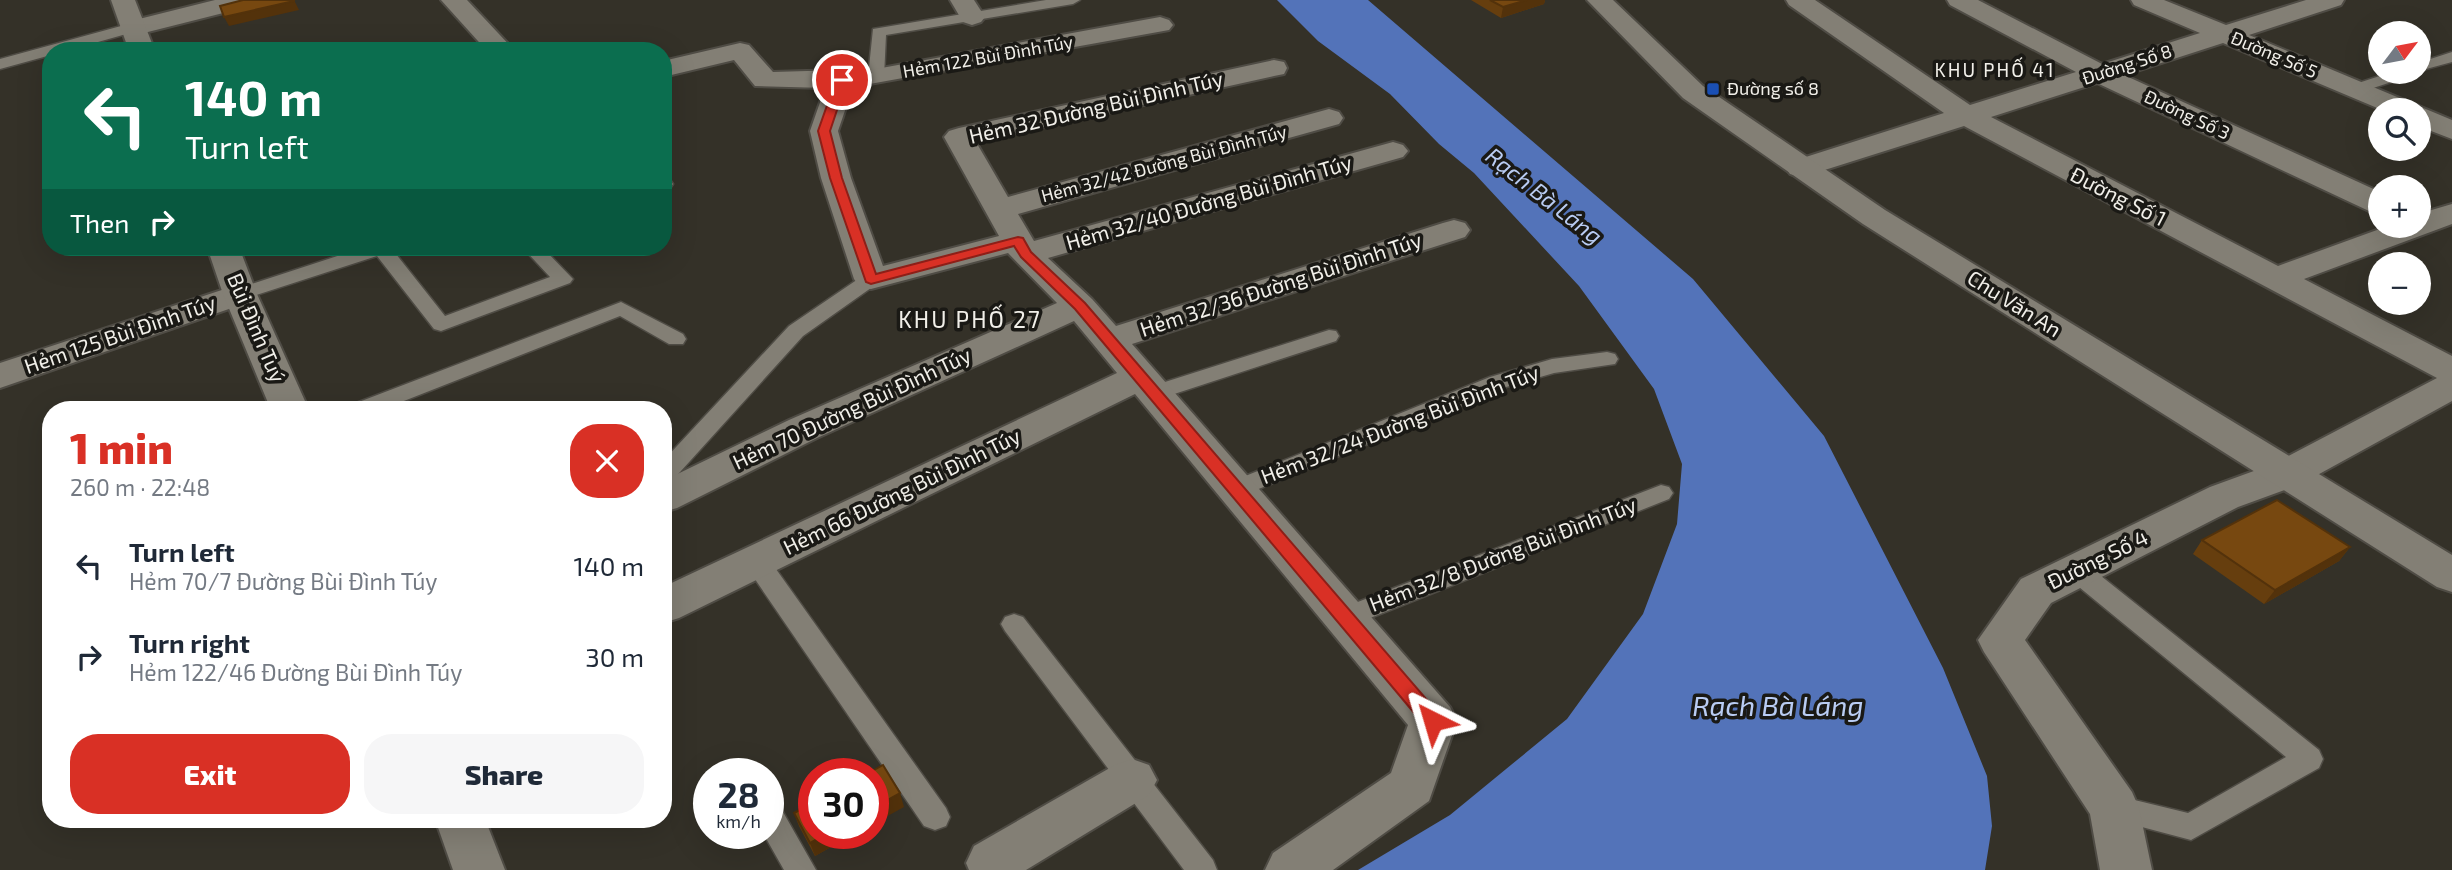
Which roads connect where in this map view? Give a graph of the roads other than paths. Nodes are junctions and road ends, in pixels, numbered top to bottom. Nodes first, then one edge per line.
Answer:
1 (123, 0) edge
2 (246, 0) edge
3 (453, 0) edge
4 (1073, 0) edge
5 (1599, 0) edge
6 (1959, 0) edge
7 (2143, 0) edge
8 (2332, 0) edge
9 (1809, 1) edge
10 (967, 8) edge
11 (1160, 25) dead end
12 (2225, 34) junction
13 (137, 39) edge
14 (493, 42) edge
15 (42, 56) edge
16 (2452, 57) edge
17 (0, 64) edge
18 (2431, 64) edge
19 (672, 67) edge
20 (1274, 68) dead end
21 (2100, 74) junction
22 (876, 77) junction
23 (842, 80) junction
24 (2370, 84) edge
25 (2355, 89) junction
26 (2377, 98) edge
27 (1967, 116) junction
28 (1329, 118) dead end
29 (2431, 121) edge
30 (2452, 130) edge
31 (1394, 151) dead end
32 (1801, 168) junction
33 (2368, 198) edge
34 (1000, 209) junction
35 (2436, 224) edge
36 (1454, 230) dead end
37 (1022, 248) junction
38 (231, 256) edge
39 (355, 256) edge
40 (389, 256) edge
41 (540, 256) edge
42 (2276, 278) junction
43 (871, 279) junction
44 (240, 294) junction
45 (1080, 306) junction
46 (1329, 336) dead end
47 (676, 340) dead end
48 (1108, 340) junction
49 (1607, 359) dead end
50 (2452, 371) edge
51 (0, 376) edge
52 (2452, 384) edge
53 (1147, 385) junction
54 (286, 401) edge
55 (382, 401) edge
56 (672, 466) edge
57 (2287, 474) junction
58 (1236, 489) junction
59 (1661, 493) dead end
60 (672, 494) edge
61 (757, 562) junction
62 (2077, 572) junction
63 (2452, 576) edge
64 (672, 602) edge
65 (1346, 617) junction
66 (1014, 624) dead end
67 (1132, 780) junction
68 (2114, 808) junction
69 (935, 817) dead end
70 (463, 828) edge
71 (784, 840) edge
72 (992, 863) dead end
73 (479, 870) edge
74 (802, 870) edge
75 (1202, 870) edge
76 (1291, 870) edge
77 (2126, 870) edge

1 - 13 street
2 - 13 street
3 - 14 street
4 - 10 lane
5 - 32 street, Chu Văn An
6 - 21 street, Đường Số 3
7 - 12 street, Đường Số 5
8 - 12 street, Đường Số 8
9 - 27 street, Đường Số 1
10 - 22 lane
11 - 22 street, Hẻm 122 Bùi Đình Túy
12 - 21 street, Đường Số 8
12 - 25 street, Đường Số 5
15 - 17 lane
16 - 18 lane
19 - 23 street, Hẻm 122 Bùi Đình Túy
20 - 34 street, Hẻm 32 Đường Bùi Đình Túy
21 - 27 street, Đường Số 8
21 - 33 street, Đường Số 3
22 - 23 street, Hẻm 122 Bùi Đình Túy
23 - 43 street
24 - 25 lane
25 - 26 street, Đường Số 5
27 - 32 street, Đường Số 8
27 - 42 street, Đường Số 1
28 - 34 street, Hẻm 32/42 Đường Bùi Đình Túy
29 - 30 street
31 - 37 street, Hẻm 32/40 Đường Bùi Đình Túy
32 - 57 street, Chu Văn An
34 - 37 street, Hẻm 32 Đường Bùi Đình Túy
35 - 42 street
36 - 48 street, Hẻm 32/36 Đường Bùi Đình Túy
37 - 43 street, Hẻm 32/40 Đường Bùi Đình Túy
37 - 45 street, Hẻm 32 Đường Bùi Đình Túy
38 - 44 street, Bùi Đình Tuý
39 - 44 lane
40 - 41 lane
42 - 50 street, Đường Số 1
43 - 56 lane
44 - 51 street, Hẻm 125 Bùi Đình Túy
44 - 54 street, Bùi Đình Tuý
45 - 48 street, Hẻm 32 Đường Bùi Đình Túy
45 - 60 street, Hẻm 70 Đường Bùi Đình Túy
46 - 53 lane
47 - 55 lane
48 - 53 street, Hẻm 32 Đường Bùi Đình Túy
49 - 58 lane, Hẻm 32/24 Đường Bùi Đình Túy
52 - 57 street, Đường Số 4
53 - 58 street, Hẻm 32 Đường Bùi Đình Túy
53 - 61 street, Hẻm 66 Đường Bùi Đình Túy
57 - 62 street, Đường Số 4
57 - 63 street, Chu Văn An
58 - 65 street, Hẻm 32 Đường Bùi Đình Túy
59 - 65 lane, Hẻm 32/8 Đường Bùi Đình Túy
61 - 64 street, Hẻm 66 Đường Bùi Đình Túy
61 - 69 lane
62 - 68 street, Đường Số 4
62 - 68 lane
65 - 76 street, Hẻm 32 Đường Bùi Đình Túy
66 - 67 lane
67 - 72 street
67 - 75 lane
68 - 77 street, Đường Số 4
70 - 73 street
71 - 74 lane

